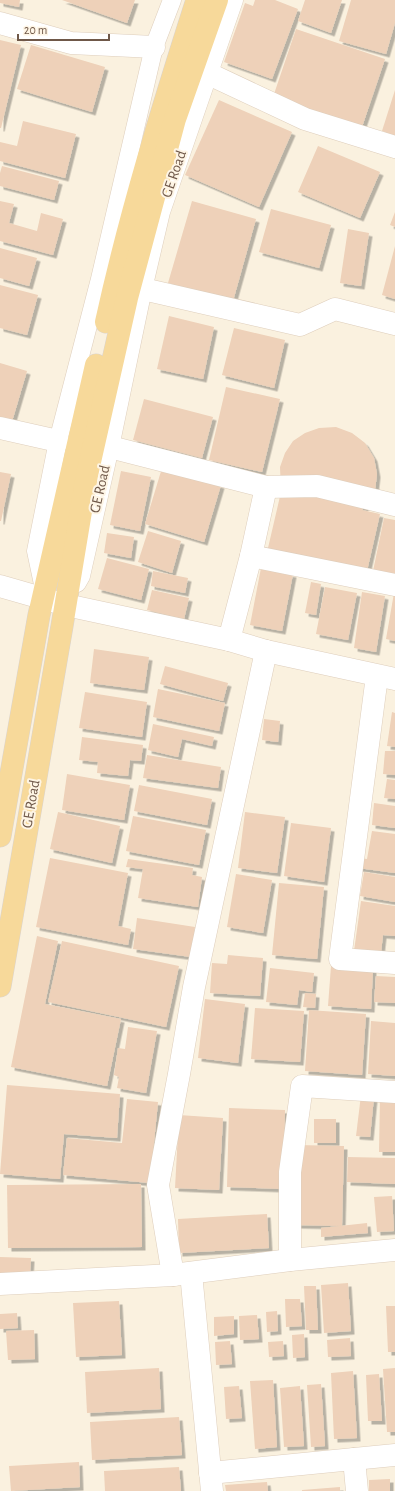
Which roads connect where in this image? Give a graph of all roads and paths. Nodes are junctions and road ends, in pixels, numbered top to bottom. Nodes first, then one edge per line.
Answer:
1 (172, 0) edge
2 (197, 0) edge
3 (217, 0) edge
4 (234, 0) edge
5 (0, 24) edge
6 (154, 47) junction
7 (209, 74) junction
8 (395, 147) edge
9 (143, 289) junction
10 (395, 324) edge
11 (0, 428) edge
12 (58, 441) junction
13 (110, 447) junction
14 (266, 487) junction
15 (395, 505) edge
16 (251, 556) junction
17 (395, 585) edge
18 (0, 586) edge
19 (43, 594) junction
20 (66, 605) junction
21 (230, 640) junction
22 (266, 651) junction
23 (386, 678) edge
24 (0, 836) edge
25 (395, 963) edge
26 (0, 986) edge
27 (395, 1092) edge
28 (395, 1250) edge
29 (290, 1260) junction
30 (182, 1274) junction
31 (0, 1284) edge
32 (395, 1455) edge
33 (354, 1459) junction
34 (211, 1482) edge
35 (357, 1491) edge

1 - 6 lane, GE Road
2 - 19 main road
3 - 20 main road
4 - 7 lane, GE Road
5 - 6 street
6 - 12 lane, GE Road
7 - 8 street
7 - 9 lane, GE Road
9 - 10 street
9 - 13 lane, GE Road
11 - 12 street
12 - 19 lane, GE Road
13 - 14 street
13 - 20 lane, GE Road
14 - 15 street
14 - 16 street
16 - 17 street
16 - 21 street
18 - 19 street
19 - 20 street
19 - 24 main road, GE Road
20 - 21 street
20 - 26 main road, GE Road
21 - 22 street
22 - 23 street
22 - 30 street
23 - 25 street
27 - 29 street
28 - 29 street
29 - 30 street
30 - 31 street
30 - 34 street
32 - 33 street
33 - 34 street
33 - 35 street

